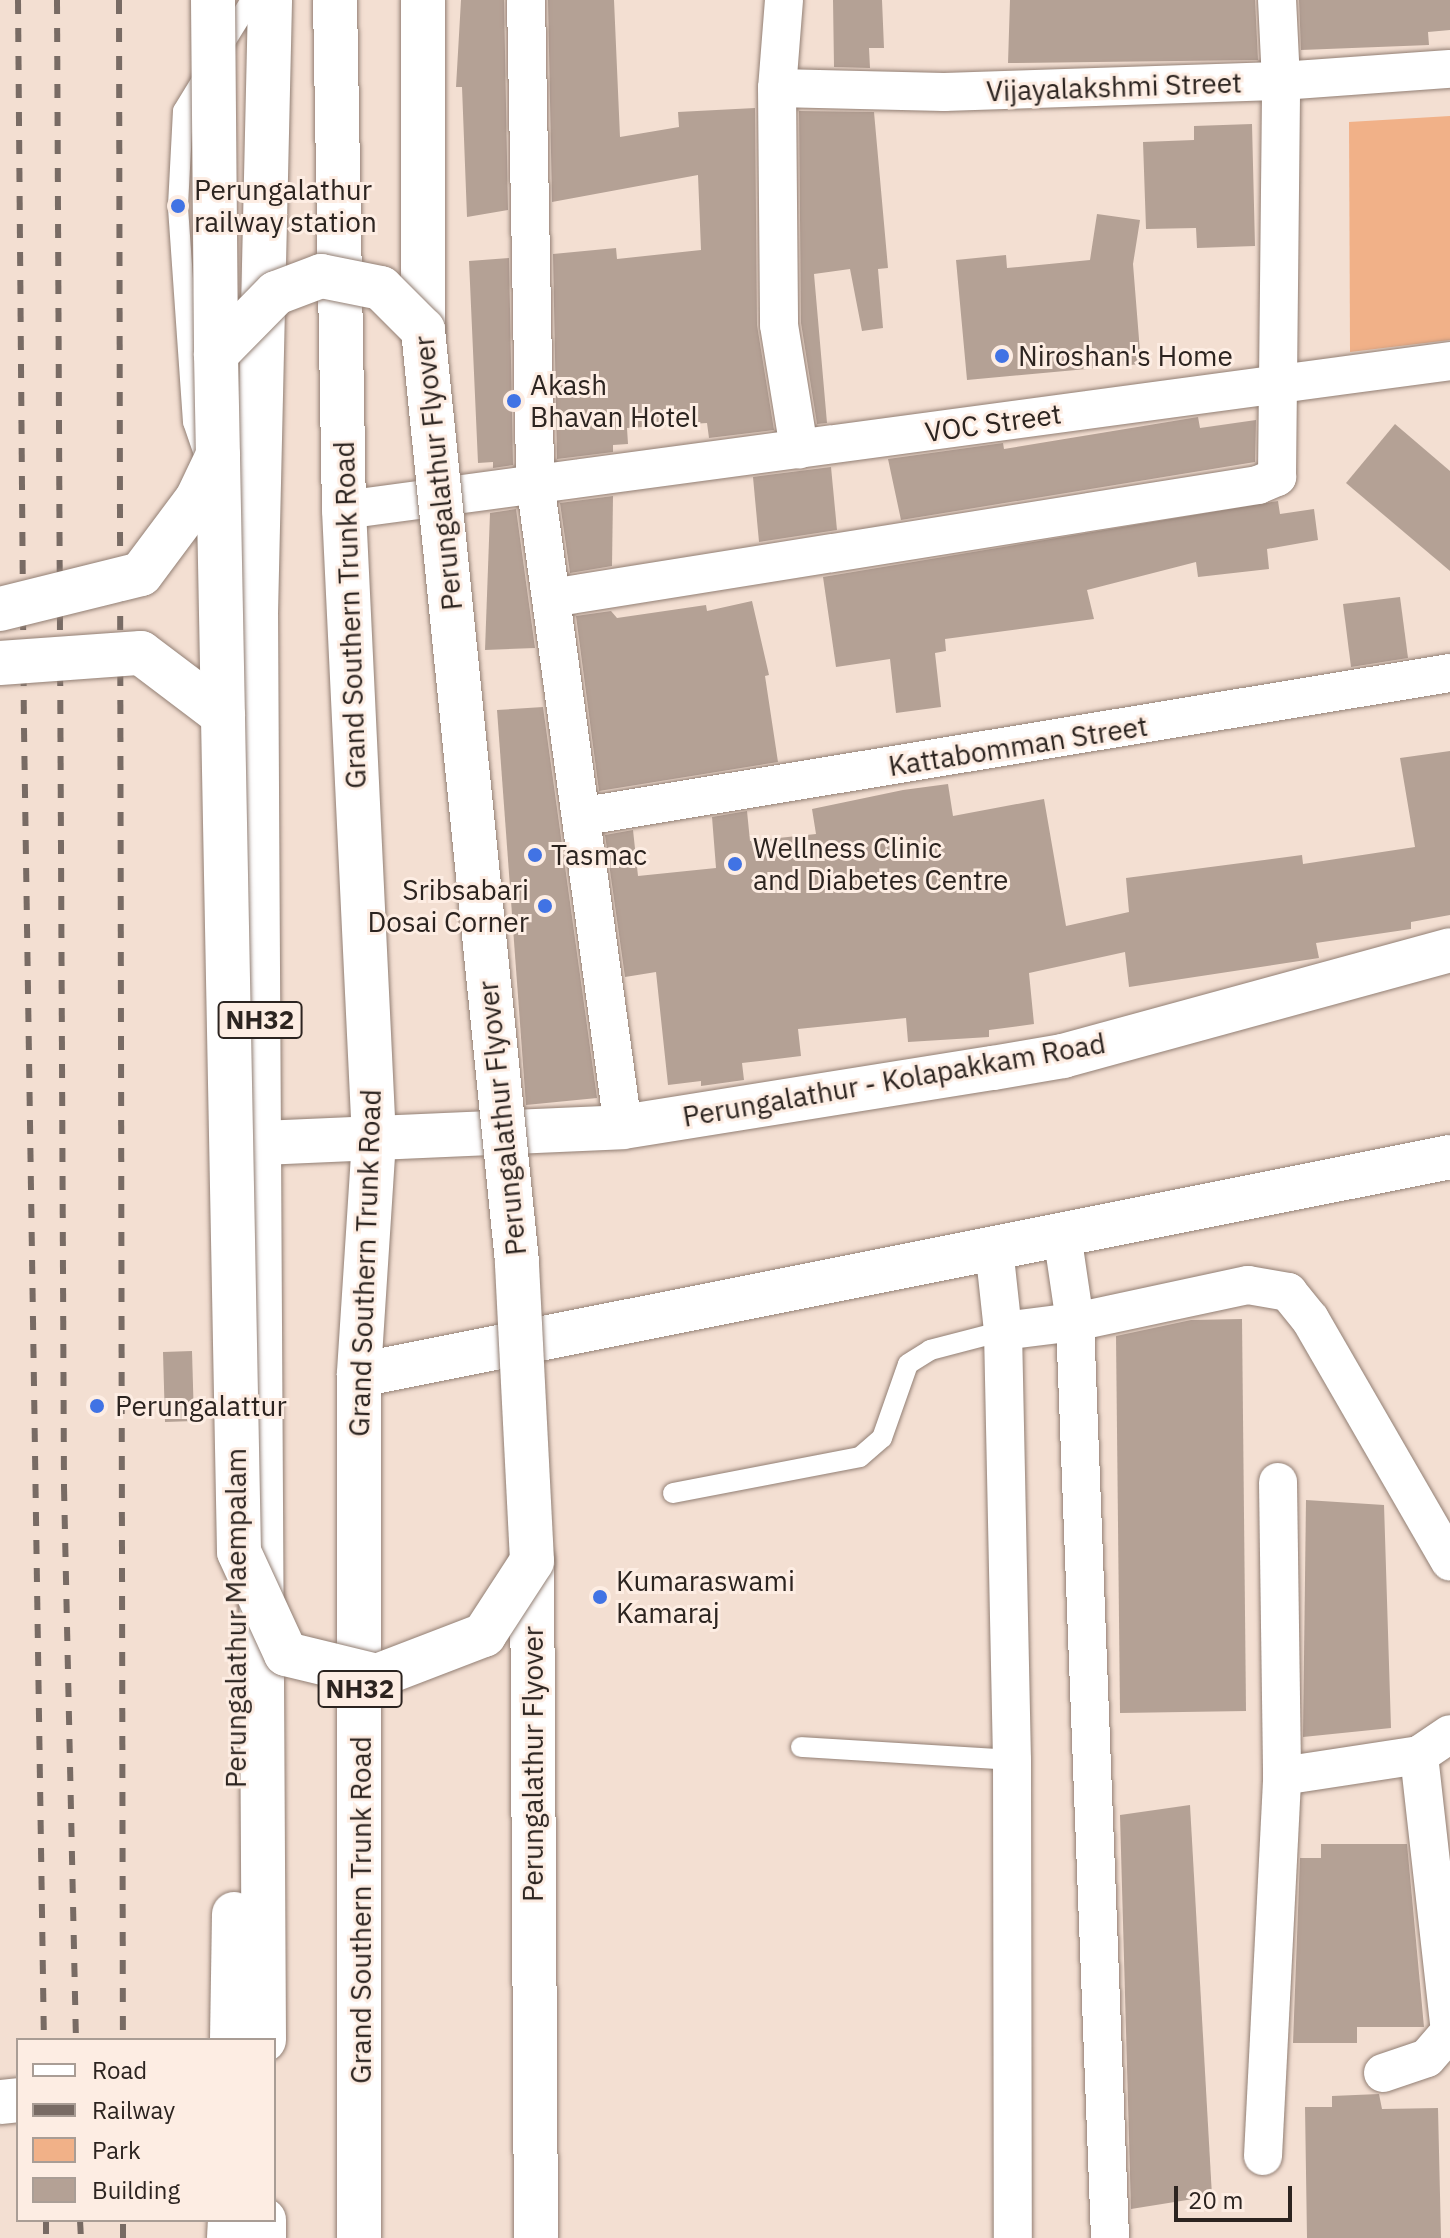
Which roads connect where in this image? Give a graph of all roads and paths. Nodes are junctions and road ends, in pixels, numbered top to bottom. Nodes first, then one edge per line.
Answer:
1 (213, 0) edge
2 (251, 0) edge
3 (270, 0) edge
4 (335, 0) edge
5 (423, 0) edge
6 (526, 0) edge
7 (784, 0) edge
8 (1277, 0) edge
9 (1450, 69) edge
10 (1281, 81) junction
11 (777, 88) junction
12 (423, 330) junction
13 (216, 354) junction
14 (1450, 361) edge
15 (1278, 386) junction
16 (799, 449) junction
17 (218, 455) junction
18 (535, 482) junction
19 (344, 510) junction
20 (551, 598) junction
21 (0, 609) edge
22 (256, 614) junction
23 (0, 663) edge
24 (1450, 673) edge
25 (223, 715) junction
26 (585, 816) junction
27 (1450, 950) edge
28 (623, 1127) junction
29 (374, 1140) junction
30 (261, 1143) junction
31 (1450, 1157) edge
32 (1062, 1234) junction
33 (994, 1248) junction
34 (1075, 1322) junction
35 (1003, 1331) junction
36 (359, 1375) junction
37 (1278, 1482) dead end
38 (673, 1493) dead end
39 (239, 1552) junction
40 (532, 1561) junction
41 (1450, 1561) edge
42 (1450, 1734) edge
43 (801, 1747) dead end
44 (1419, 1755) junction
45 (1012, 1760) junction
46 (1282, 1776) junction
47 (232, 2038) edge
48 (264, 2038) edge
49 (1383, 2073) dead end
50 (1263, 2156) dead end
51 (359, 2238) edge
52 (536, 2238) edge
53 (1013, 2238) edge
54 (1110, 2238) edge

1 - 13 main road, Perungalathur Maempalam, bridge
2 - 22 lane
3 - 22 main road, NH32
4 - 19 main road, Grand Southern Trunk Road / NH32
5 - 12 main road, Perungalathur Flyover
6 - 18 street
7 - 11 street
8 - 10 street
9 - 10 street, Vijayalakshmi Street
10 - 11 street, Vijayalakshmi Street
10 - 15 street
11 - 16 street
12 - 13 main road, bridge
12 - 40 main road, Perungalathur Flyover, bridge
13 - 17 main road, Perungalathur Maempalam, bridge
14 - 15 street, VOC Street
15 - 16 street, VOC Street
15 - 20 street
16 - 18 street, VOC Street
17 - 21 main road, Perungalathur Maempalam, bridge
17 - 25 main road, Perungalathur Maempalam, bridge
18 - 19 street, VOC Street
18 - 20 street
19 - 29 main road, Grand Southern Trunk Road / NH32
20 - 26 street
22 - 30 main road, NH32
23 - 25 main road, bridge
24 - 26 street, Kattabomman Street
25 - 39 main road, Perungalathur Maempalam, bridge
26 - 28 street
27 - 28 main road, Perungalathur - Kolapakkam Road
28 - 29 main road, Perungalathur - Kolapakkam Road
29 - 30 main road, Perungalathur - Kolapakkam Road
29 - 36 main road, Grand Southern Trunk Road / NH32
30 - 48 main road, NH32
31 - 32 main road
32 - 33 main road
32 - 34 street
33 - 35 street
33 - 36 main road
34 - 35 street
34 - 41 street
34 - 54 street
35 - 38 lane
35 - 45 street
36 - 51 main road, Grand Southern Trunk Road / NH32
37 - 46 street
39 - 40 main road, bridge
39 - 47 main road, Perungalathur Maempalam
40 - 52 main road, Perungalathur Flyover
42 - 44 street
43 - 45 lane
44 - 46 street
44 - 49 street
45 - 53 street
46 - 50 street

